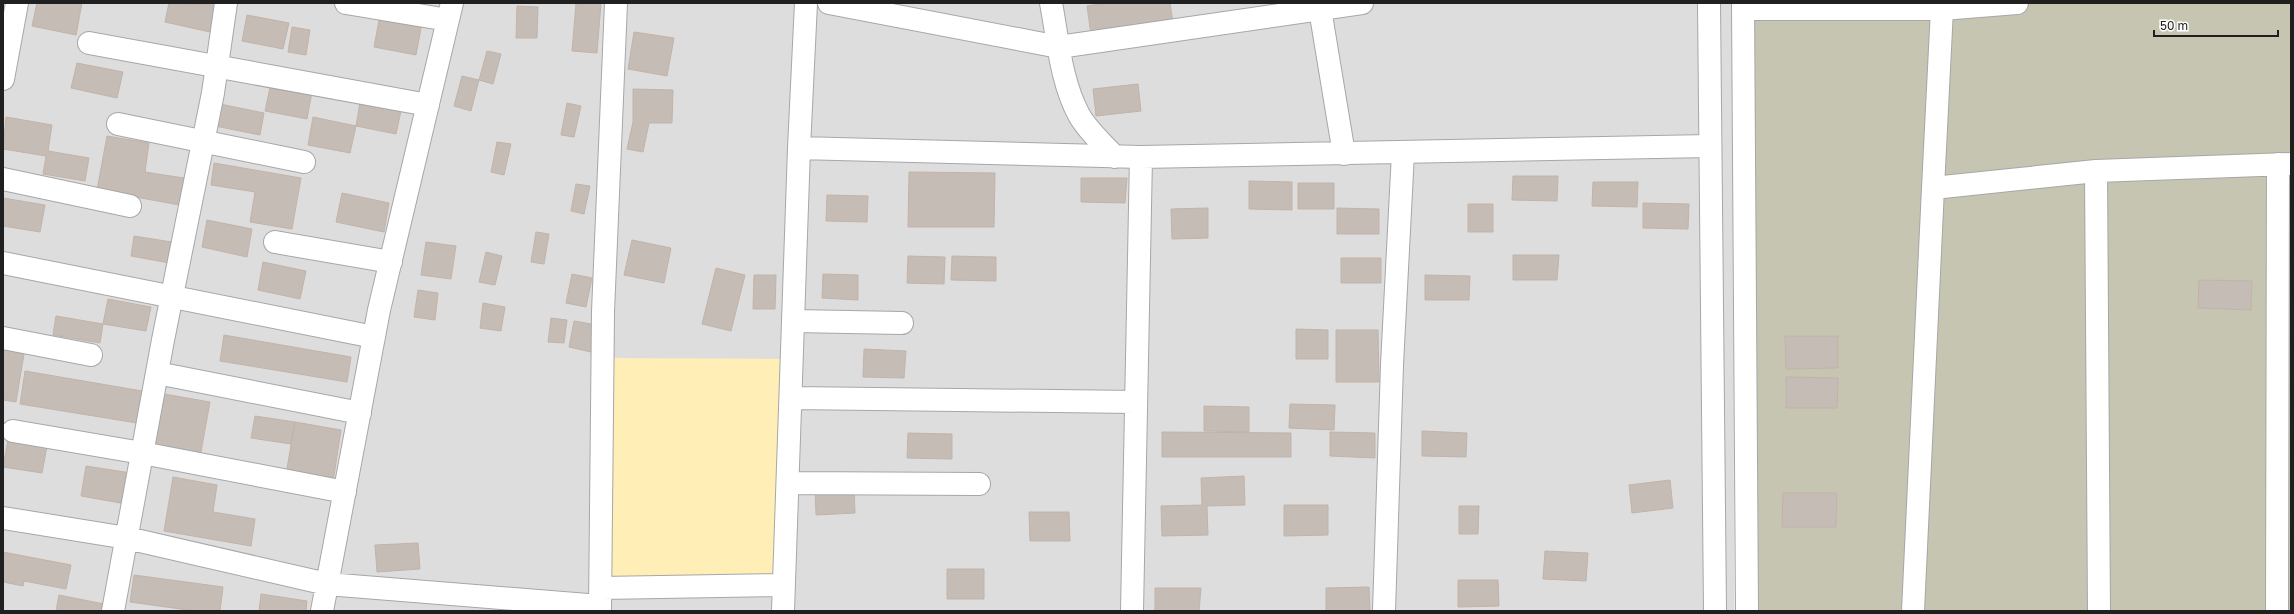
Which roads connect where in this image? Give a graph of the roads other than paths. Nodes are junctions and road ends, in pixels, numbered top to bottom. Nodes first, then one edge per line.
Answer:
1 (17, 3) edge
2 (226, 3) edge
3 (346, 3) edge
4 (616, 3) edge
5 (806, 3) edge
6 (829, 3) edge
7 (1052, 3) edge
8 (1362, 3) edge
9 (1709, 3) edge
10 (2017, 3) edge
11 (1320, 6) edge
12 (1743, 6) edge
13 (1942, 9) junction
14 (450, 11) edge
15 (89, 42) dead end
16 (1059, 47) junction
17 (217, 65) junction
18 (3, 79) edge
19 (428, 105) junction
20 (118, 124) dead end
21 (204, 141) junction
22 (1709, 146) junction
23 (799, 148) junction
24 (1403, 152) junction
25 (1344, 154) junction
26 (1115, 157) junction
27 (1141, 158) junction
28 (304, 162) dead end
29 (2284, 164) edge
30 (2096, 171) junction
31 (3, 179) edge
32 (1934, 188) junction
33 (130, 206) dead end
34 (276, 242) dead end
35 (391, 262) junction
36 (3, 263) edge
37 (173, 296) junction
38 (794, 322) junction
39 (902, 323) dead end
40 (374, 337) junction
41 (3, 338) edge
42 (91, 355) dead end
43 (157, 373) junction
44 (792, 398) junction
45 (1136, 402) junction
46 (360, 413) junction
47 (13, 431) dead end
48 (142, 453) junction
49 (789, 483) junction
50 (979, 484) dead end
51 (345, 492) junction
52 (3, 518) edge
53 (126, 538) junction
54 (327, 584) junction
55 (784, 585) junction
56 (601, 602) edge
57 (113, 611) edge
58 (322, 611) edge
59 (783, 611) edge
60 (1132, 611) edge
61 (1384, 611) edge
62 (1714, 611) edge
63 (1747, 611) edge
64 (1913, 611) edge
65 (2099, 611) edge
66 (2277, 611) edge

1 - 18 street
2 - 17 street
3 - 14 street
4 - 56 street
5 - 23 street
6 - 16 street
7 - 16 street
8 - 11 street
9 - 22 street
10 - 13 street
11 - 16 street
11 - 25 street
12 - 13 street
12 - 63 street
13 - 32 street
14 - 19 street
15 - 17 street
16 - 26 street
17 - 19 street
17 - 21 street
19 - 35 street
20 - 21 street
21 - 28 street
21 - 37 street
22 - 24 street
22 - 62 street
23 - 26 street
23 - 38 street
24 - 25 street
24 - 61 street
25 - 27 street
26 - 27 street
27 - 45 street
29 - 30 street
29 - 66 street
30 - 32 street
30 - 65 street
31 - 33 street
32 - 64 street
34 - 35 street
35 - 40 street
36 - 37 street
37 - 40 street
37 - 43 street
38 - 39 street
38 - 44 street
40 - 46 street
41 - 42 street
43 - 46 street
43 - 48 street
44 - 45 street
44 - 49 street
45 - 60 street
46 - 51 street
47 - 48 street
48 - 51 street
48 - 53 street
49 - 50 street
49 - 55 street
51 - 54 street
52 - 53 street
53 - 54 street
53 - 57 street
54 - 56 street
54 - 58 street
55 - 56 street
55 - 59 street

